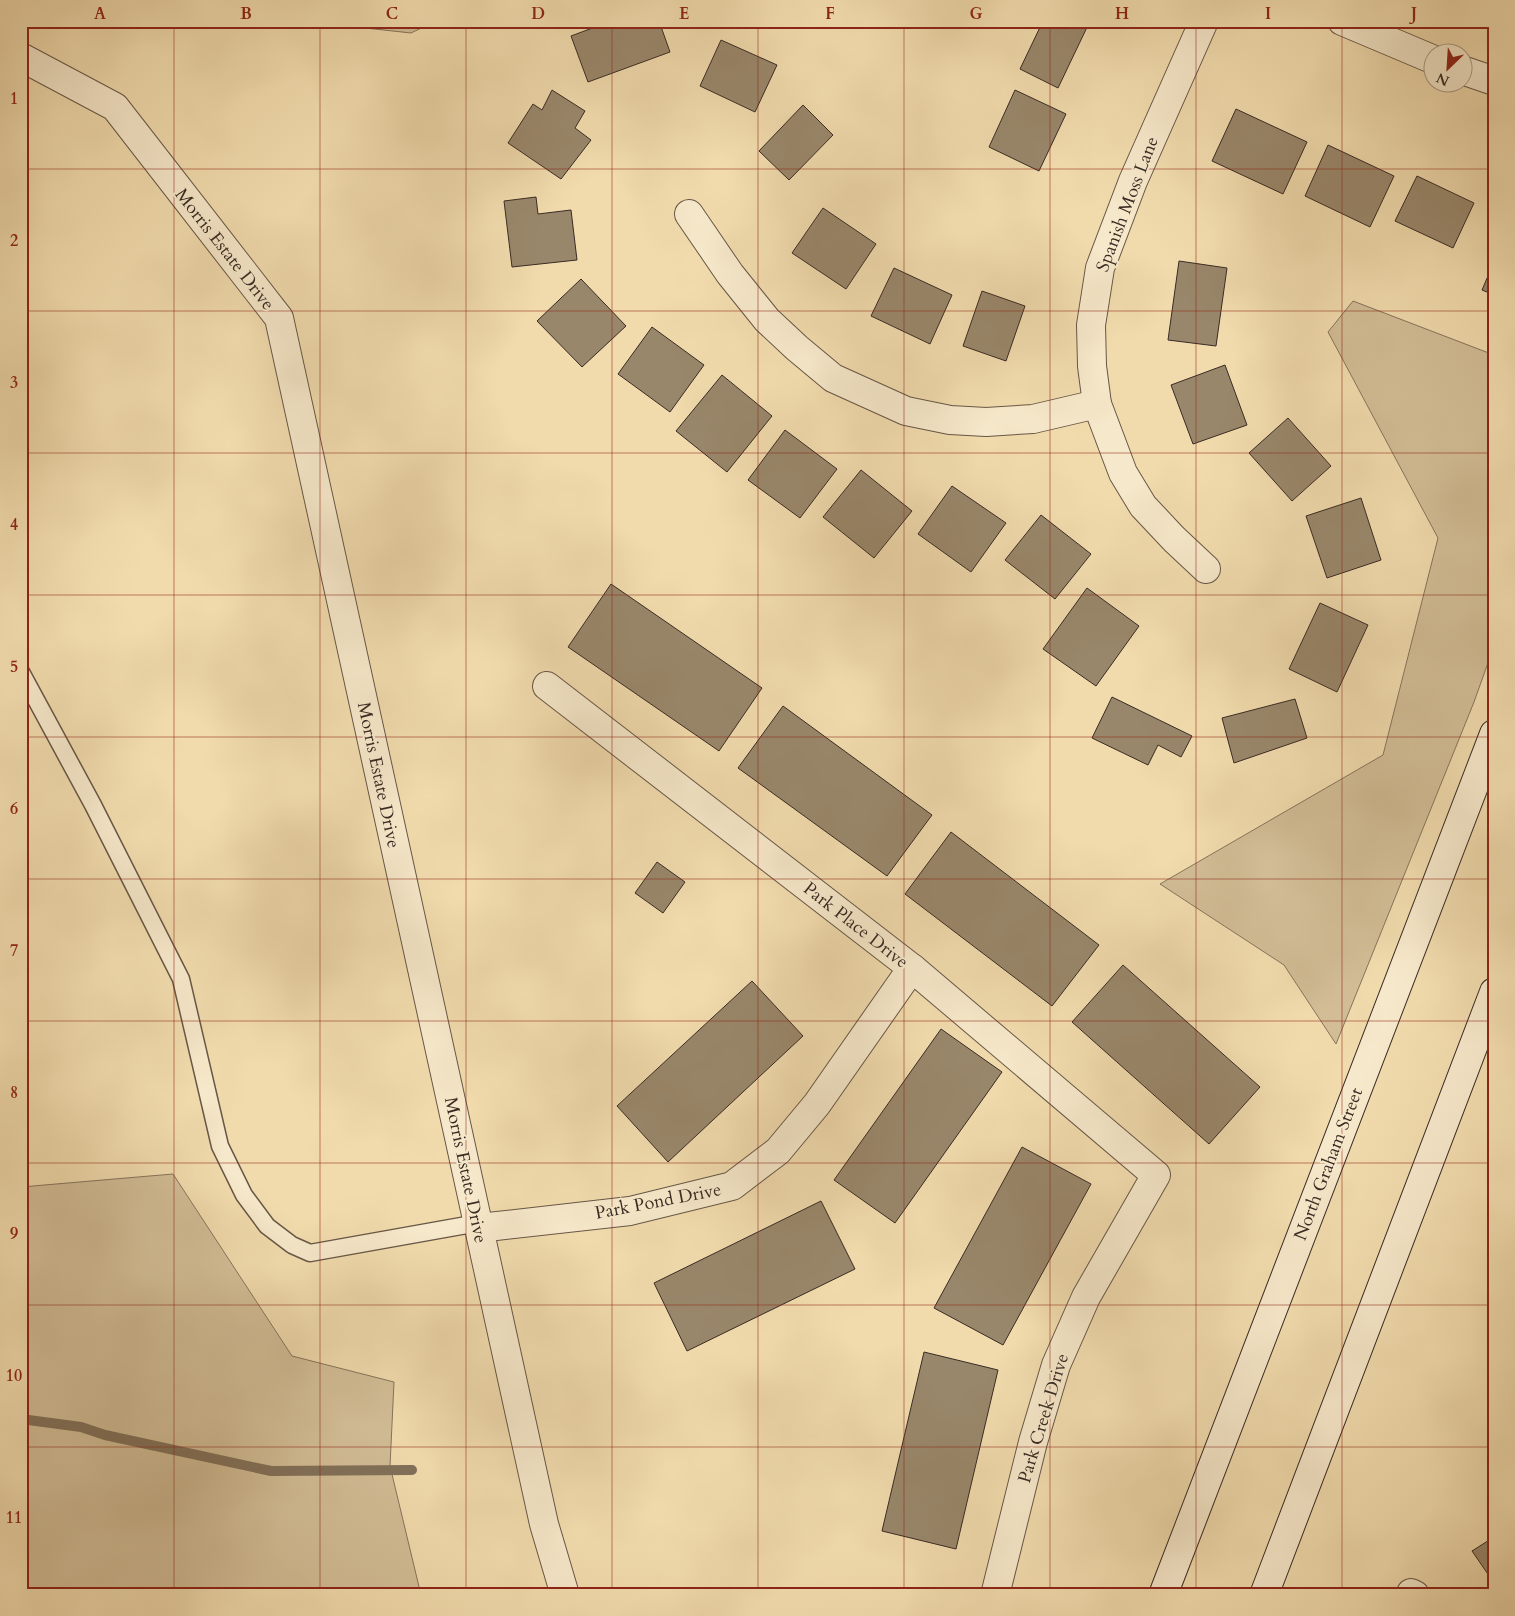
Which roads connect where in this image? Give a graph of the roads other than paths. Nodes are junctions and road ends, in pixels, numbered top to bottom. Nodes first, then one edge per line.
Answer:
1 (1204, 21) edge
2 (1342, 21) edge
3 (1422, 55) edge
4 (21, 56) edge
5 (1472, 73) edge
6 (1494, 81) edge
7 (689, 214) dead end
8 (1097, 404) junction
9 (1206, 569) dead end
10 (21, 672) edge
11 (547, 686) dead end
12 (1494, 734) edge
13 (912, 968) junction
14 (1494, 992) edge
15 (1156, 1175) joint
16 (478, 1225) junction
17 (996, 1591) dead end
18 (565, 1595) edge
19 (1163, 1595) edge
20 (1264, 1595) edge

1 - 8 street, Spanish Moss Lane
2 - 3 street
4 - 16 street, Morris Estate Drive
5 - 6 street
7 - 8 street
8 - 9 street, Spanish Moss Lane
10 - 16 lane
11 - 13 street, Park Place Drive
12 - 19 street, North Graham Street
13 - 15 street, Park Place Drive
13 - 16 street, Park Pond Drive
14 - 20 street
15 - 17 street, Park Creek Drive
16 - 18 street, Morris Estate Drive

